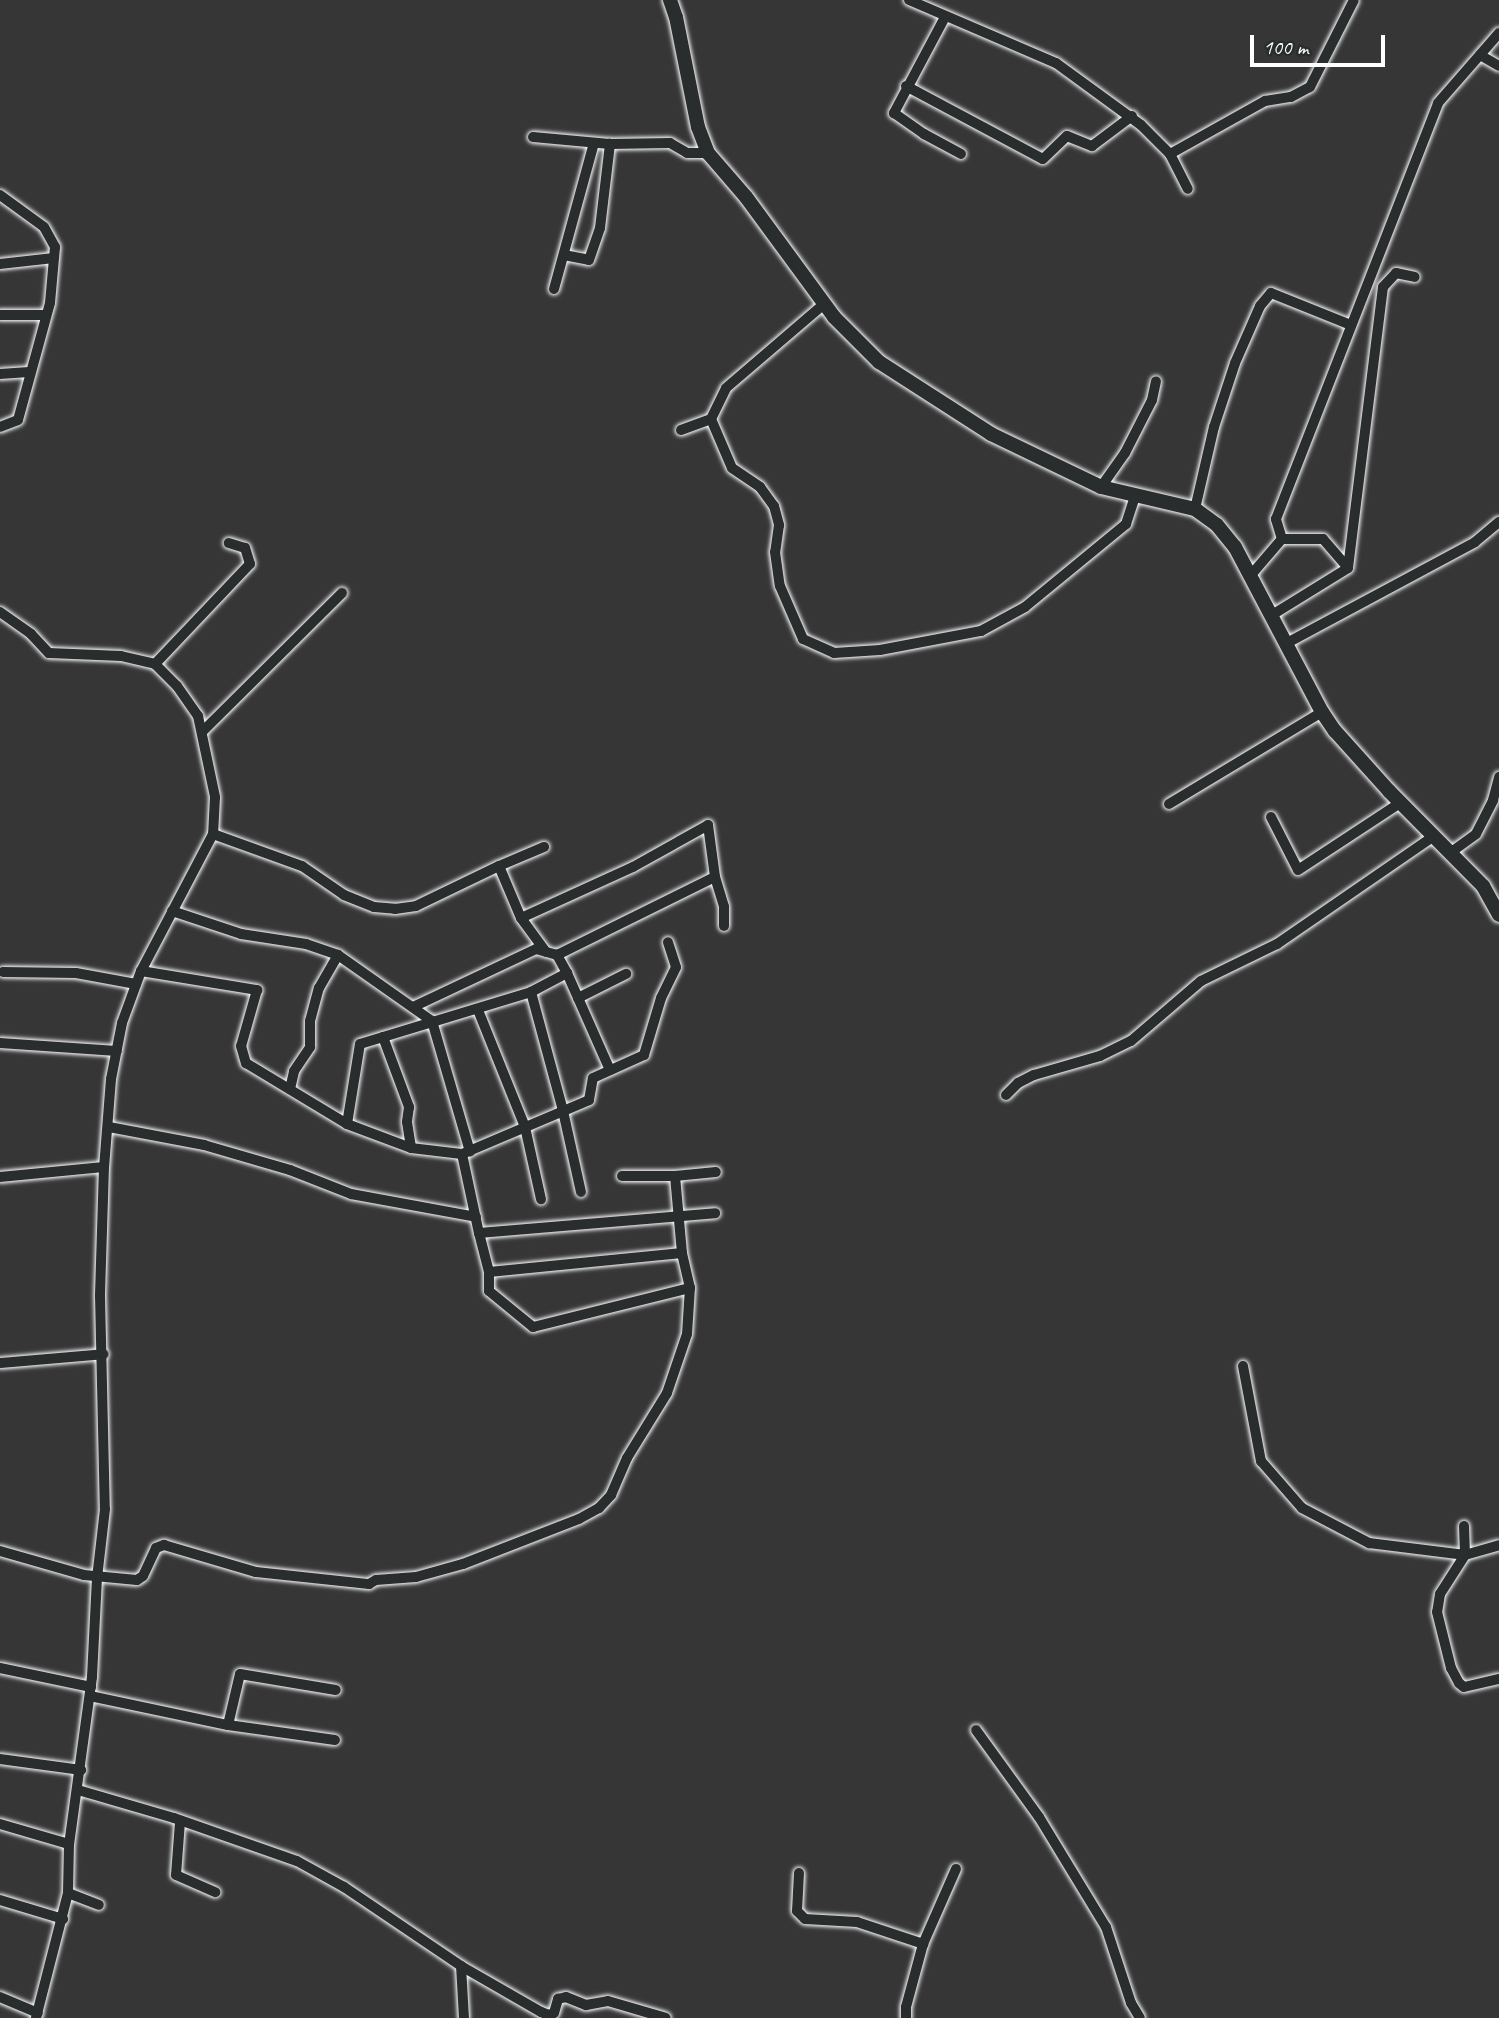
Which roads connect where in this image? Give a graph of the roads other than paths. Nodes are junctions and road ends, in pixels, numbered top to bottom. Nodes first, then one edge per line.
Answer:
1 (670, 0) edge
2 (909, 0) edge
3 (1354, 0) edge
4 (945, 17) junction
5 (1499, 33) edge
6 (1480, 55) junction
7 (1499, 66) edge
8 (906, 86) junction
9 (1132, 116) junction
10 (533, 137) dead end
11 (594, 142) junction
12 (610, 144) junction
13 (708, 153) junction
14 (961, 154) dead end
15 (1170, 154) junction
16 (1188, 189) dead end
17 (0, 195) edge
18 (564, 255) junction
19 (54, 258) junction
20 (0, 264) edge
21 (1415, 277) dead end
22 (554, 289) dead end
23 (825, 303) junction
24 (0, 315) edge
25 (46, 315) junction
26 (1352, 325) junction
27 (29, 372) junction
28 (0, 374) edge
29 (1156, 381) dead end
30 (711, 419) junction
31 (0, 427) edge
32 (681, 430) dead end
33 (1101, 487) junction
34 (1135, 496) junction
35 (1195, 509) junction
36 (1499, 522) edge
37 (1282, 539) junction
38 (229, 543) dead end
39 (1348, 568) junction
40 (1251, 575) junction
41 (342, 593) dead end
42 (0, 612) edge
43 (1272, 615) junction
44 (1287, 643) junction
45 (155, 664) junction
46 (1322, 712) junction
47 (203, 731) junction
48 (1499, 777) edge
49 (1400, 803) junction
50 (1169, 804) dead end
51 (1270, 817) dead end
52 (213, 834) junction
53 (1434, 836) junction
54 (544, 847) dead end
55 (1450, 853) junction
56 (499, 866) junction
57 (715, 877) junction
58 (1498, 910) edge
59 (172, 911) junction
60 (521, 918) junction
61 (724, 926) dead end
62 (668, 942) dead end
63 (551, 954) junction
64 (338, 955) junction
65 (141, 971) junction
66 (3, 972) dead end
67 (568, 973) junction
68 (626, 974) dead end
69 (136, 984) junction
70 (531, 992) junction
71 (578, 998) junction
72 (412, 1007) junction
73 (478, 1010) junction
74 (432, 1021) junction
75 (383, 1037) junction
76 (0, 1043) edge
77 (117, 1051) junction
78 (610, 1070) junction
79 (290, 1089) junction
80 (1006, 1095) dead end
81 (564, 1111) junction
82 (347, 1124) junction
83 (109, 1127) junction
84 (525, 1127) junction
85 (411, 1148) junction
86 (466, 1153) junction
87 (104, 1167) junction
88 (716, 1172) dead end
89 (622, 1176) dead end
90 (675, 1176) junction
91 (0, 1177) edge
92 (580, 1192) dead end
93 (541, 1199) dead end
94 (715, 1213) dead end
95 (476, 1217) junction
96 (679, 1217) junction
97 (479, 1233) junction
98 (682, 1253) junction
99 (489, 1272) junction
100 (690, 1288) junction
101 (104, 1354) junction
102 (0, 1363) edge
103 (1243, 1366) dead end
104 (1464, 1526) dead end
105 (1499, 1545) edge
106 (0, 1551) edge
107 (1465, 1555) junction
108 (97, 1577) junction
109 (0, 1668) edge
110 (1499, 1679) edge
111 (336, 1690) dead end
112 (91, 1691) junction
113 (229, 1725) junction
114 (976, 1730) dead end
115 (335, 1740) dead end
116 (0, 1759) edge
117 (81, 1769) junction
118 (78, 1790) junction
119 (180, 1822) junction
120 (0, 1824) edge
121 (69, 1844) junction
122 (956, 1869) dead end
123 (799, 1873) dead end
124 (215, 1892) dead end
125 (68, 1894) junction
126 (0, 1900) edge
127 (99, 1905) dead end
128 (63, 1919) junction
129 (923, 1944) junction
130 (461, 1966) junction
131 (0, 1997) edge
132 (37, 2015) edge
133 (464, 2018) edge
134 (666, 2018) edge
135 (906, 2018) edge
136 (1140, 2018) edge

1 - 13 main road
2 - 4 street
3 - 15 street
4 - 8 street
4 - 9 street
5 - 6 street
6 - 7 street
6 - 26 street
8 - 9 street
8 - 14 street
9 - 15 street
10 - 11 street
11 - 12 street
11 - 18 street
12 - 13 street
12 - 18 street
13 - 23 main road
15 - 16 street
17 - 19 street
18 - 22 street
19 - 20 street
19 - 25 street
21 - 39 street
23 - 30 street
23 - 33 main road
24 - 25 street
25 - 27 street
26 - 35 street
26 - 37 street
27 - 28 street
27 - 31 street
29 - 33 street
30 - 32 street
30 - 34 street
33 - 34 main road
34 - 35 main road
35 - 40 main road
36 - 44 street
37 - 39 street
37 - 40 street
38 - 45 street
39 - 43 street
40 - 43 main road
41 - 47 street
42 - 45 street
43 - 44 main road
44 - 46 main road
45 - 47 street
46 - 49 main road
46 - 50 street
47 - 52 street
48 - 55 street
49 - 51 street
49 - 53 main road
52 - 56 street
52 - 59 street
53 - 55 main road
53 - 80 street
54 - 56 street
55 - 58 main road
56 - 60 street
57 - 60 street
57 - 61 street
57 - 63 street
59 - 64 street
59 - 65 street
60 - 63 street
62 - 78 street
63 - 67 street
63 - 72 street
64 - 72 street
64 - 79 street
65 - 69 street
65 - 79 street
66 - 69 street
67 - 70 street
67 - 71 street
68 - 71 street
69 - 77 street
70 - 73 street
70 - 81 street
71 - 78 street
72 - 74 street
73 - 74 street
73 - 84 street
74 - 75 street
74 - 86 street
75 - 82 street
75 - 85 street
76 - 77 street
77 - 83 street
78 - 81 street
79 - 82 street
81 - 84 street
81 - 92 street
82 - 85 street
83 - 87 street
83 - 95 street
84 - 86 street
84 - 93 street
85 - 86 street
86 - 95 street
87 - 91 street
87 - 101 street
88 - 90 street
89 - 90 street
90 - 96 street
94 - 96 street
95 - 97 street
96 - 97 street
96 - 98 street
97 - 99 street
98 - 99 street
98 - 100 street
99 - 100 street
100 - 108 street
101 - 102 street
101 - 108 street
103 - 107 street
104 - 107 street
105 - 107 street
106 - 108 street
107 - 110 street
108 - 112 street
109 - 112 street
111 - 113 street
112 - 113 street
112 - 117 street
113 - 115 street
114 - 136 street
116 - 117 street
117 - 118 street
118 - 119 street
118 - 121 street
119 - 124 street
119 - 130 street
120 - 121 street
121 - 125 street
122 - 129 street
123 - 129 street
125 - 127 street
125 - 128 street
126 - 128 street
128 - 132 street
129 - 135 street
130 - 133 street
130 - 134 street
131 - 132 street

